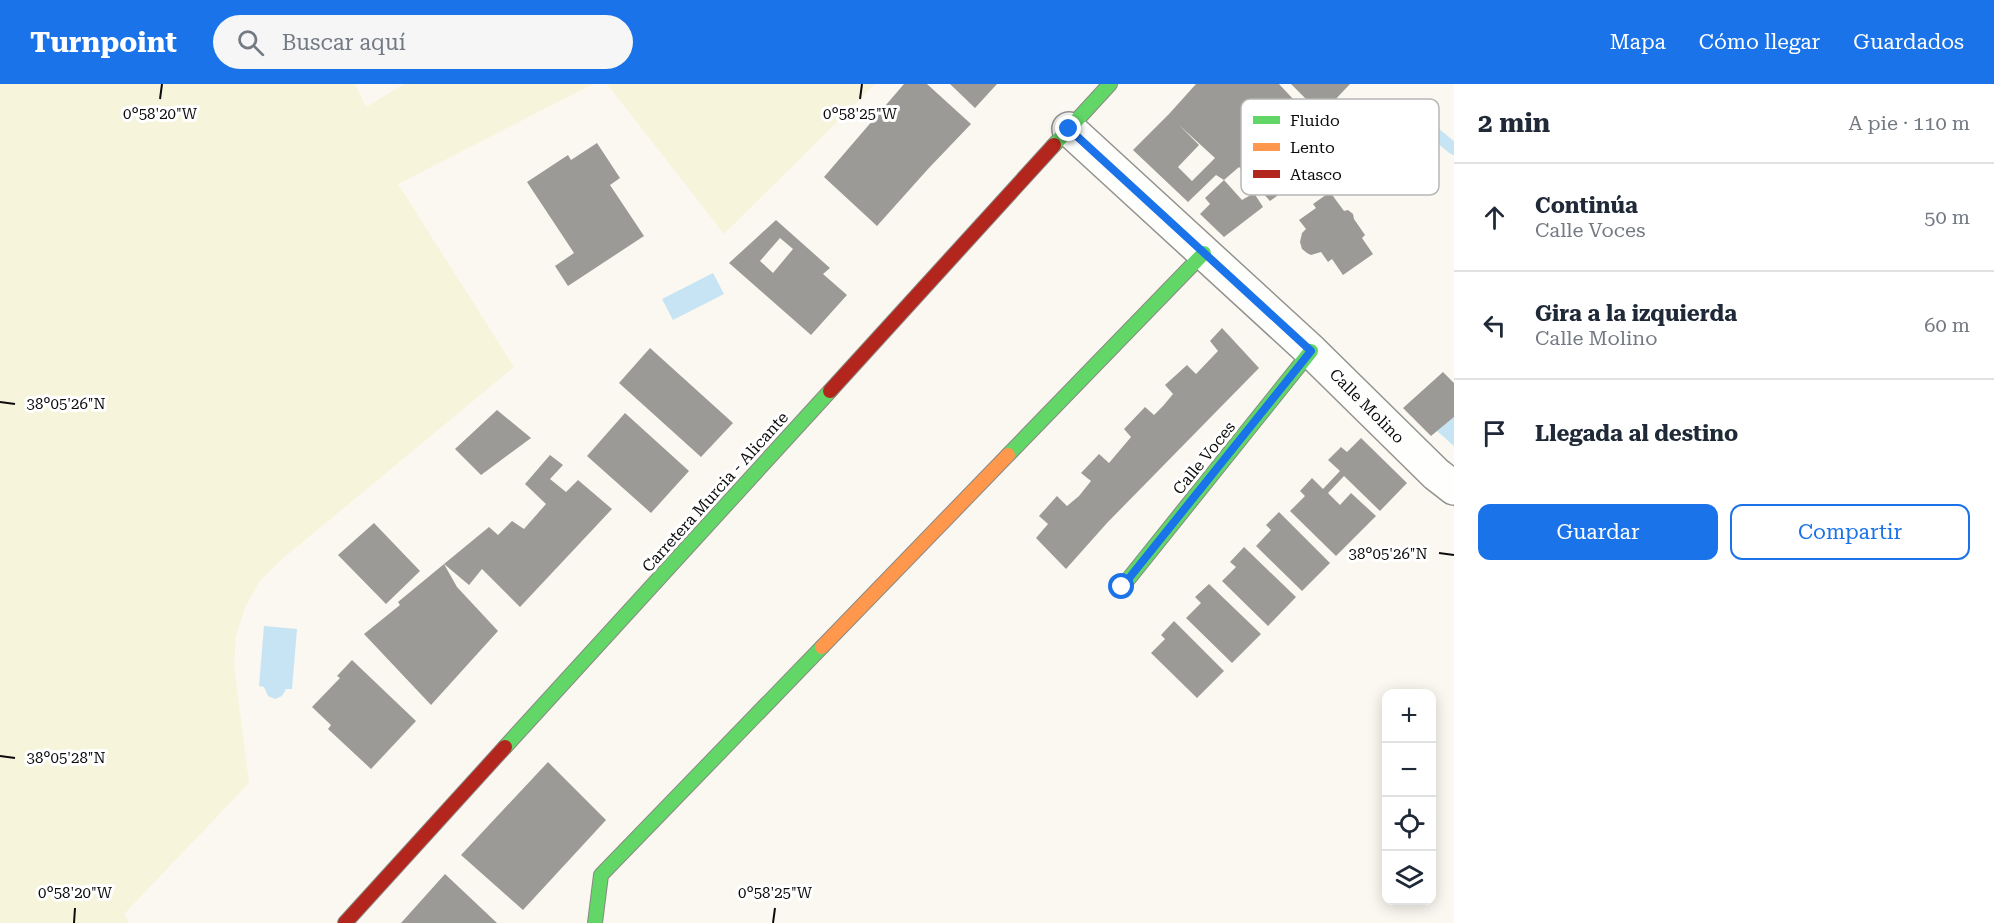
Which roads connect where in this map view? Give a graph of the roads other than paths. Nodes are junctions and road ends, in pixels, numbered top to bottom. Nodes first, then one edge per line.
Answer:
1 (1110, 84) edge
2 (1069, 129) junction
3 (1204, 253) junction
4 (1311, 351) junction
5 (1454, 488) edge
6 (1122, 587) dead end
7 (345, 923) edge
8 (595, 923) edge

1 - 2 main road, Carretera Murcia - Alicante
2 - 3 street, Calle Molino
2 - 7 main road, Carretera Murcia - Alicante
3 - 4 street, Calle Molino
3 - 8 main road
4 - 5 street, Calle Molino
4 - 6 main road, Calle Voces

